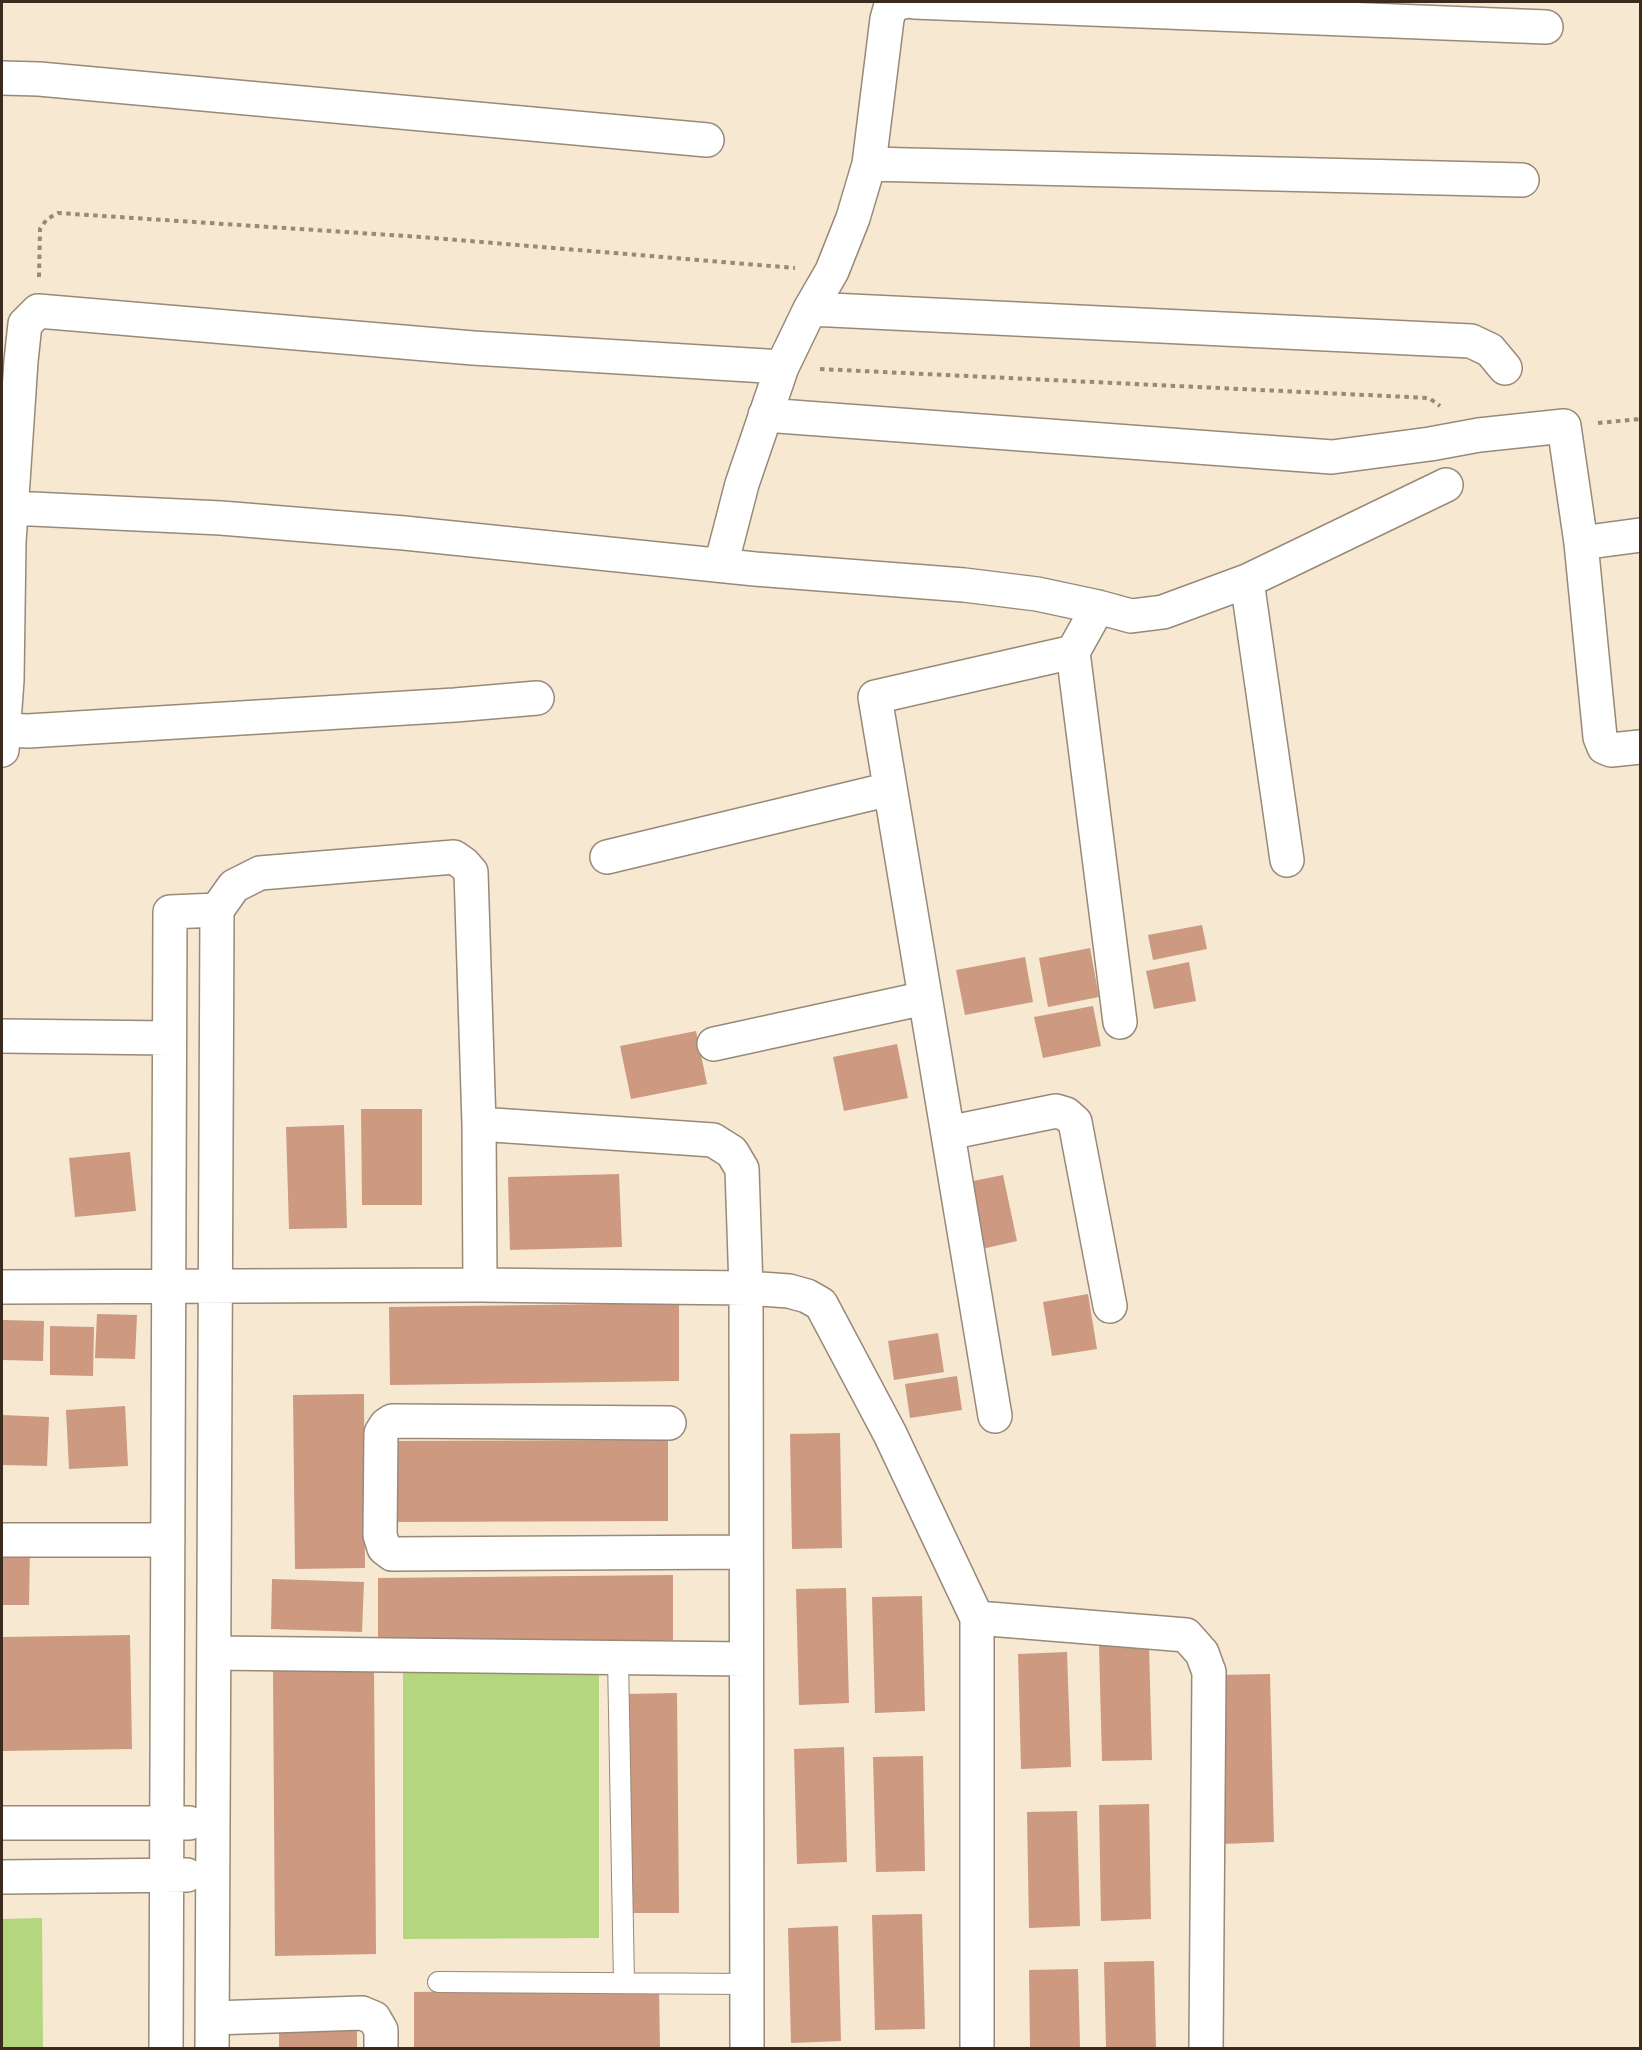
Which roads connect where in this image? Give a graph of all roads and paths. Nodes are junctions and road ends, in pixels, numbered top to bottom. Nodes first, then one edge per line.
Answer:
1 (904, 2) edge
2 (914, 2) edge
3 (1546, 27) dead end
4 (2, 78) edge
5 (707, 140) dead end
6 (868, 164) junction
7 (1522, 180) dead end
8 (832, 271) junction
9 (810, 309) junction
10 (38, 311) junction
11 (11, 360) edge
12 (782, 367) junction
13 (1505, 368) dead end
14 (765, 415) junction
15 (1641, 419) edge
16 (1564, 426) junction
17 (1479, 435) junction
18 (1446, 485) dead end
19 (12, 508) junction
20 (1641, 535) edge
21 (5, 542) edge
22 (1581, 543) junction
23 (721, 566) junction
24 (1247, 581) junction
25 (1098, 607) junction
26 (1073, 652) junction
27 (537, 698) dead end
28 (3, 740) edge
29 (1641, 747) edge
30 (890, 789) junction
31 (607, 857) dead end
32 (1287, 860) dead end
33 (217, 910) junction
34 (925, 998) junction
35 (1119, 1022) dead end
36 (2, 1036) edge
37 (169, 1038) junction
38 (714, 1044) dead end
39 (479, 1124) junction
40 (948, 1133) junction
41 (480, 1285) junction
42 (2, 1287) edge
43 (169, 1287) junction
44 (215, 1287) junction
45 (746, 1288) junction
46 (1110, 1306) dead end
47 (995, 1416) dead end
48 (669, 1423) dead end
49 (2, 1540) edge
50 (168, 1540) junction
51 (746, 1552) junction
52 (977, 1618) junction
53 (214, 1653) junction
54 (618, 1658) junction
55 (746, 1659) junction
56 (2, 1823) edge
57 (167, 1823) junction
58 (213, 1823) junction
59 (166, 1875) junction
60 (213, 1875) junction
61 (2, 1877) edge
62 (438, 1982) dead end
63 (624, 1983) junction
64 (747, 1984) junction
65 (212, 2033) edge
66 (166, 2049) edge
67 (381, 2049) edge
68 (747, 2049) edge
69 (977, 2049) edge
70 (1206, 2049) edge

1 - 6 street
2 - 3 street
4 - 5 street
6 - 7 street
6 - 8 street
8 - 9 street
8 - 10 path
9 - 12 street
9 - 13 street
10 - 11 street
10 - 12 street
11 - 19 street
12 - 14 street
12 - 17 path
14 - 17 street
14 - 23 street
15 - 16 path
16 - 17 street
16 - 22 street
18 - 24 street
19 - 21 street
19 - 23 street
20 - 22 street
21 - 28 street
22 - 29 street
23 - 25 street
24 - 25 street
24 - 32 street
25 - 26 street
26 - 30 street
26 - 35 street
27 - 28 street
30 - 31 street
30 - 34 street
33 - 37 street
33 - 39 street
33 - 44 street
34 - 38 street
34 - 40 street
36 - 37 street
37 - 43 street
39 - 41 street
39 - 45 street
40 - 46 street
40 - 47 street
41 - 44 street
41 - 45 street
42 - 43 street
43 - 44 street
43 - 50 street
44 - 53 street
45 - 51 street
45 - 52 street
48 - 51 street
49 - 50 street
50 - 57 street
51 - 55 street
52 - 69 street
52 - 70 street
53 - 54 street
53 - 58 street
54 - 55 street
54 - 63 lane
55 - 64 street
56 - 57 street
57 - 58 street
57 - 59 street
58 - 60 street
59 - 60 street
59 - 61 street
59 - 66 street
60 - 65 street
62 - 63 lane
63 - 64 lane
64 - 68 street
65 - 67 street

